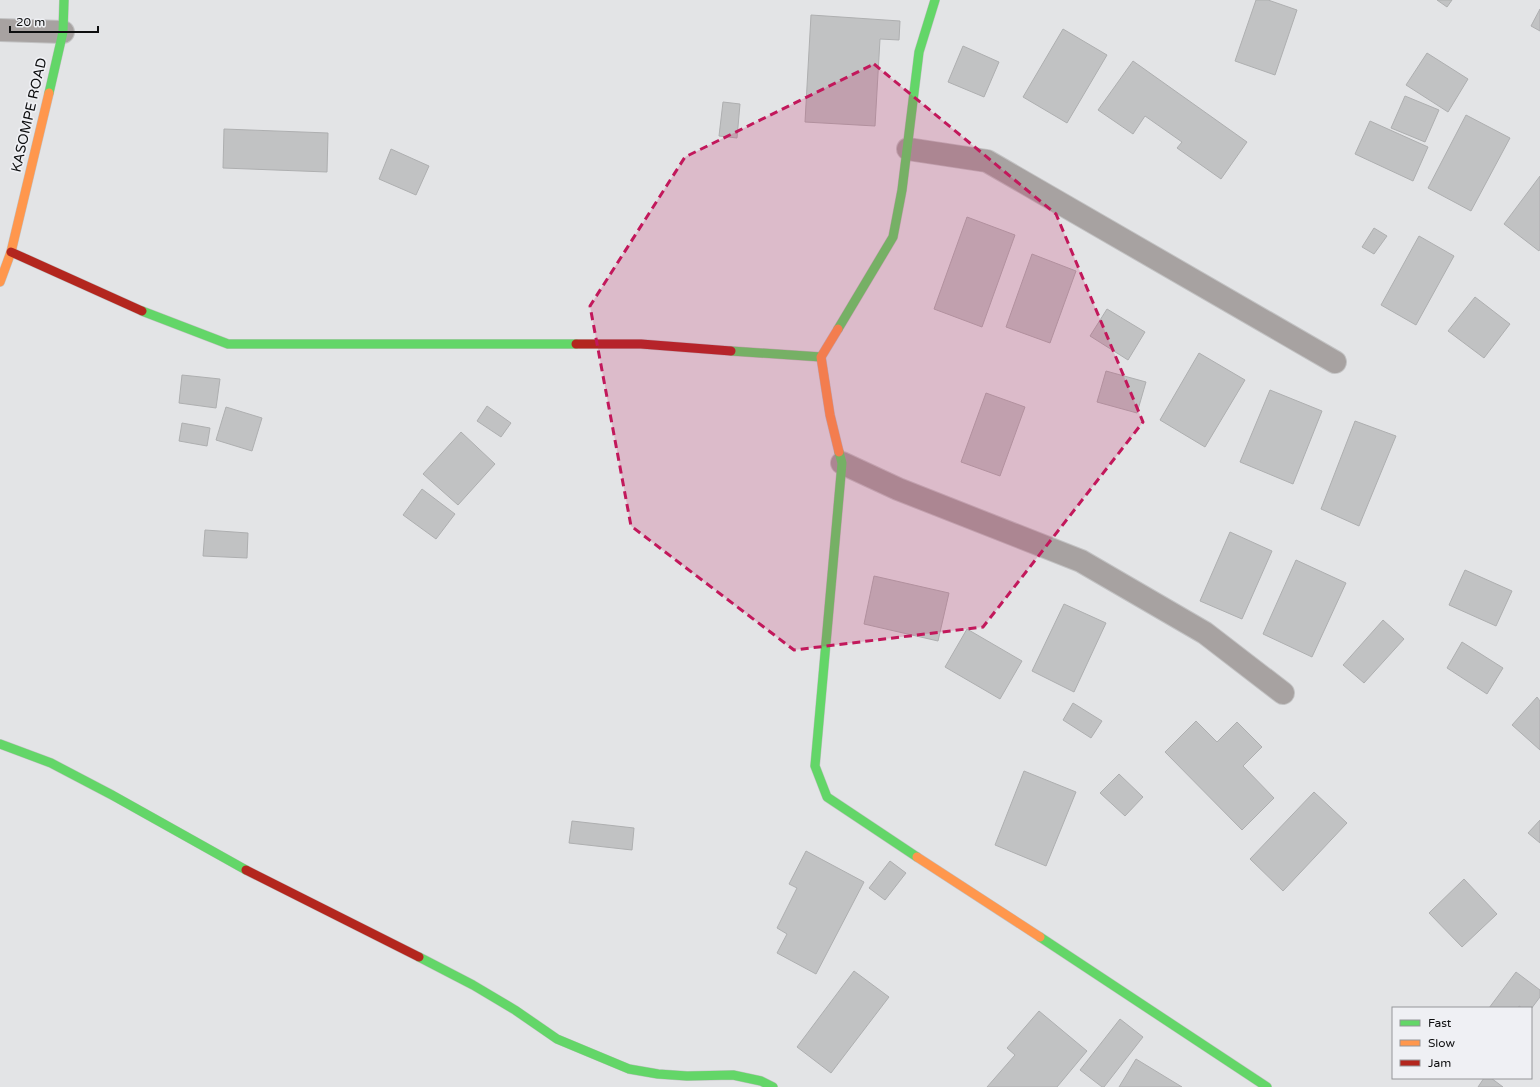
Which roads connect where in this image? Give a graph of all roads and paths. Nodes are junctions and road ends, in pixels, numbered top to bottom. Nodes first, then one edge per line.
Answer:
1 (64, 0) edge
2 (935, 0) edge
3 (0, 30) edge
4 (63, 32) junction
5 (908, 149) junction
6 (11, 252) junction
7 (0, 282) edge
8 (821, 357) junction
9 (1335, 362) dead end
10 (842, 463) junction
11 (1283, 693) dead end
12 (0, 744) edge
13 (773, 1087) edge
14 (1267, 1087) edge

1 - 4 street, KASOMPE ROAD
2 - 5 street
3 - 4 street
4 - 6 street, KASOMPE ROAD
5 - 8 street
5 - 9 street
6 - 7 street, KASOMPE ROAD
6 - 8 street
8 - 10 street
10 - 11 street
10 - 14 street
12 - 13 street

